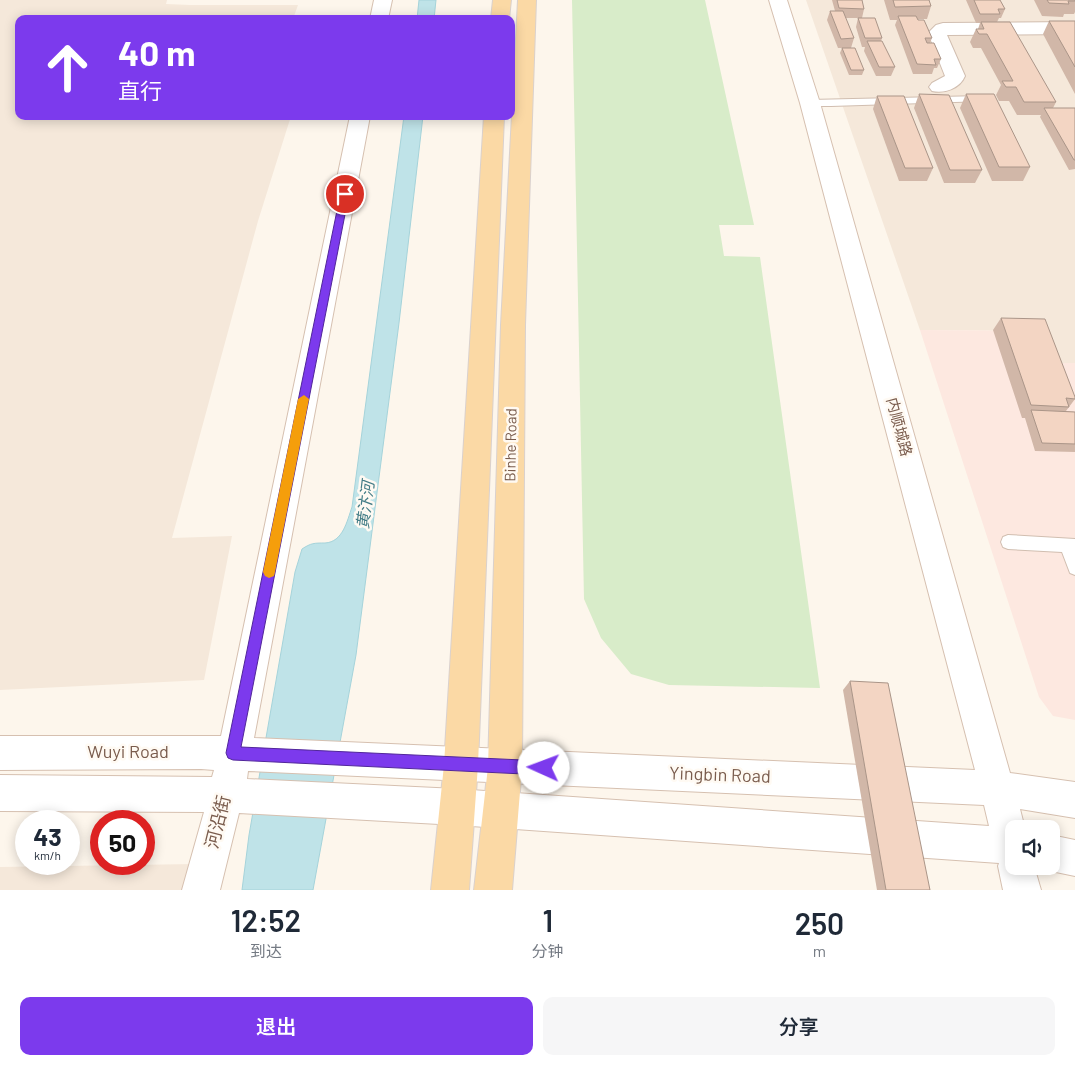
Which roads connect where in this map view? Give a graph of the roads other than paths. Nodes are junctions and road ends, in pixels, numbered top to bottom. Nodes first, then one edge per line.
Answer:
1 (383, 0) edge
2 (502, 0) edge
3 (527, 0) edge
4 (778, 0) edge
5 (380, 15) edge
6 (500, 15) edge
7 (1075, 28) edge
8 (939, 87) dead end
9 (990, 100) edge
10 (810, 103) junction
11 (359, 120) edge
12 (494, 120) edge
13 (1008, 542) dead end
14 (1071, 545) edge
15 (1075, 568) edge
16 (0, 753) edge
17 (244, 754) junction
18 (363, 761) joint
19 (462, 765) junction
20 (505, 767) junction
21 (998, 788) junction
22 (0, 793) edge
23 (238, 796) junction
24 (1075, 800) edge
25 (457, 808) junction
26 (501, 810) junction
27 (1006, 820) edge
28 (1005, 853) edge
29 (1060, 855) edge
30 (1075, 858) edge
31 (1019, 875) edge
32 (201, 890) edge
33 (450, 890) edge
34 (493, 890) edge
35 (1022, 890) edge

1 - 5 street
2 - 6 main road
3 - 20 main road, Binhe Road
4 - 10 street, 内顺城路
7 - 8 street
9 - 10 lane
10 - 21 street, 内顺城路
11 - 17 street, 河沿街
12 - 19 main road
13 - 14 lane
14 - 15 lane
16 - 17 street, Wuyi Road
17 - 18 street, Wuyi Road
17 - 23 street, 河沿街
18 - 19 street, Yingbin Road
19 - 20 street, Yingbin Road
19 - 25 main road
20 - 21 street, Yingbin Road
20 - 26 main road, Binhe Road
21 - 24 street, Yingbin Road
21 - 27 street, 内顺城路
22 - 23 street
23 - 25 street
23 - 32 street, 河沿街
25 - 26 street
25 - 33 main road
26 - 28 street
26 - 34 main road, Binhe Road
29 - 30 street
31 - 35 street, 内顺城路

